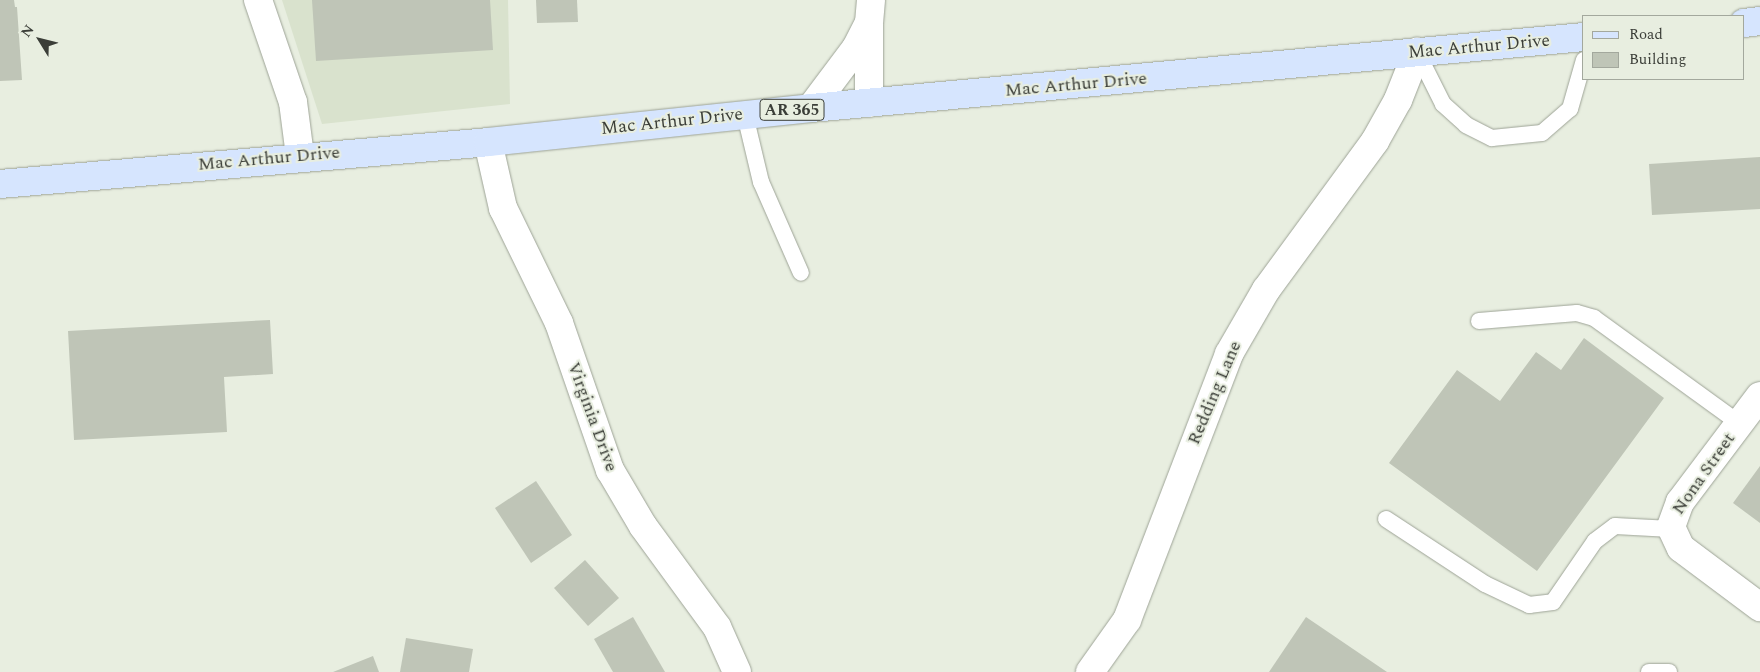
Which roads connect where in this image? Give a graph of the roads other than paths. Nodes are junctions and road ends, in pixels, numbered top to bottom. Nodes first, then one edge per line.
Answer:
1 (258, 0) edge
2 (870, 11) edge
3 (1760, 21) edge
4 (1745, 23) edge
5 (1582, 37) edge
6 (1417, 52) junction
7 (1582, 67) edge
8 (869, 103) junction
9 (811, 108) junction
10 (745, 115) junction
11 (488, 142) junction
12 (300, 156) junction
13 (0, 184) edge
14 (801, 273) dead end
15 (1479, 321) dead end
16 (1760, 396) edge
17 (1739, 423) junction
18 (1386, 519) dead end
19 (1671, 529) junction
20 (1760, 607) edge
21 (737, 672) edge
22 (1090, 672) edge
23 (1649, 672) edge
24 (1669, 672) edge

1 - 12 street
2 - 8 street
2 - 9 street
3 - 4 main road
5 - 6 main road, Mac Arthur Drive / AR 365
6 - 7 lane
6 - 8 main road, Mac Arthur Drive / AR 365
6 - 22 street, Redding Lane
8 - 9 main road, Mac Arthur Drive / AR 365
9 - 10 main road, Mac Arthur Drive / AR 365
10 - 11 main road, Mac Arthur Drive / AR 365
10 - 14 lane
11 - 12 main road, Mac Arthur Drive / AR 365
11 - 21 street, Virginia Drive
12 - 13 main road, Mac Arthur Drive / AR 365
15 - 17 lane
16 - 17 street, Nona Street
17 - 19 street, Nona Street
18 - 19 lane
19 - 20 street, Nona Street
23 - 24 lane

